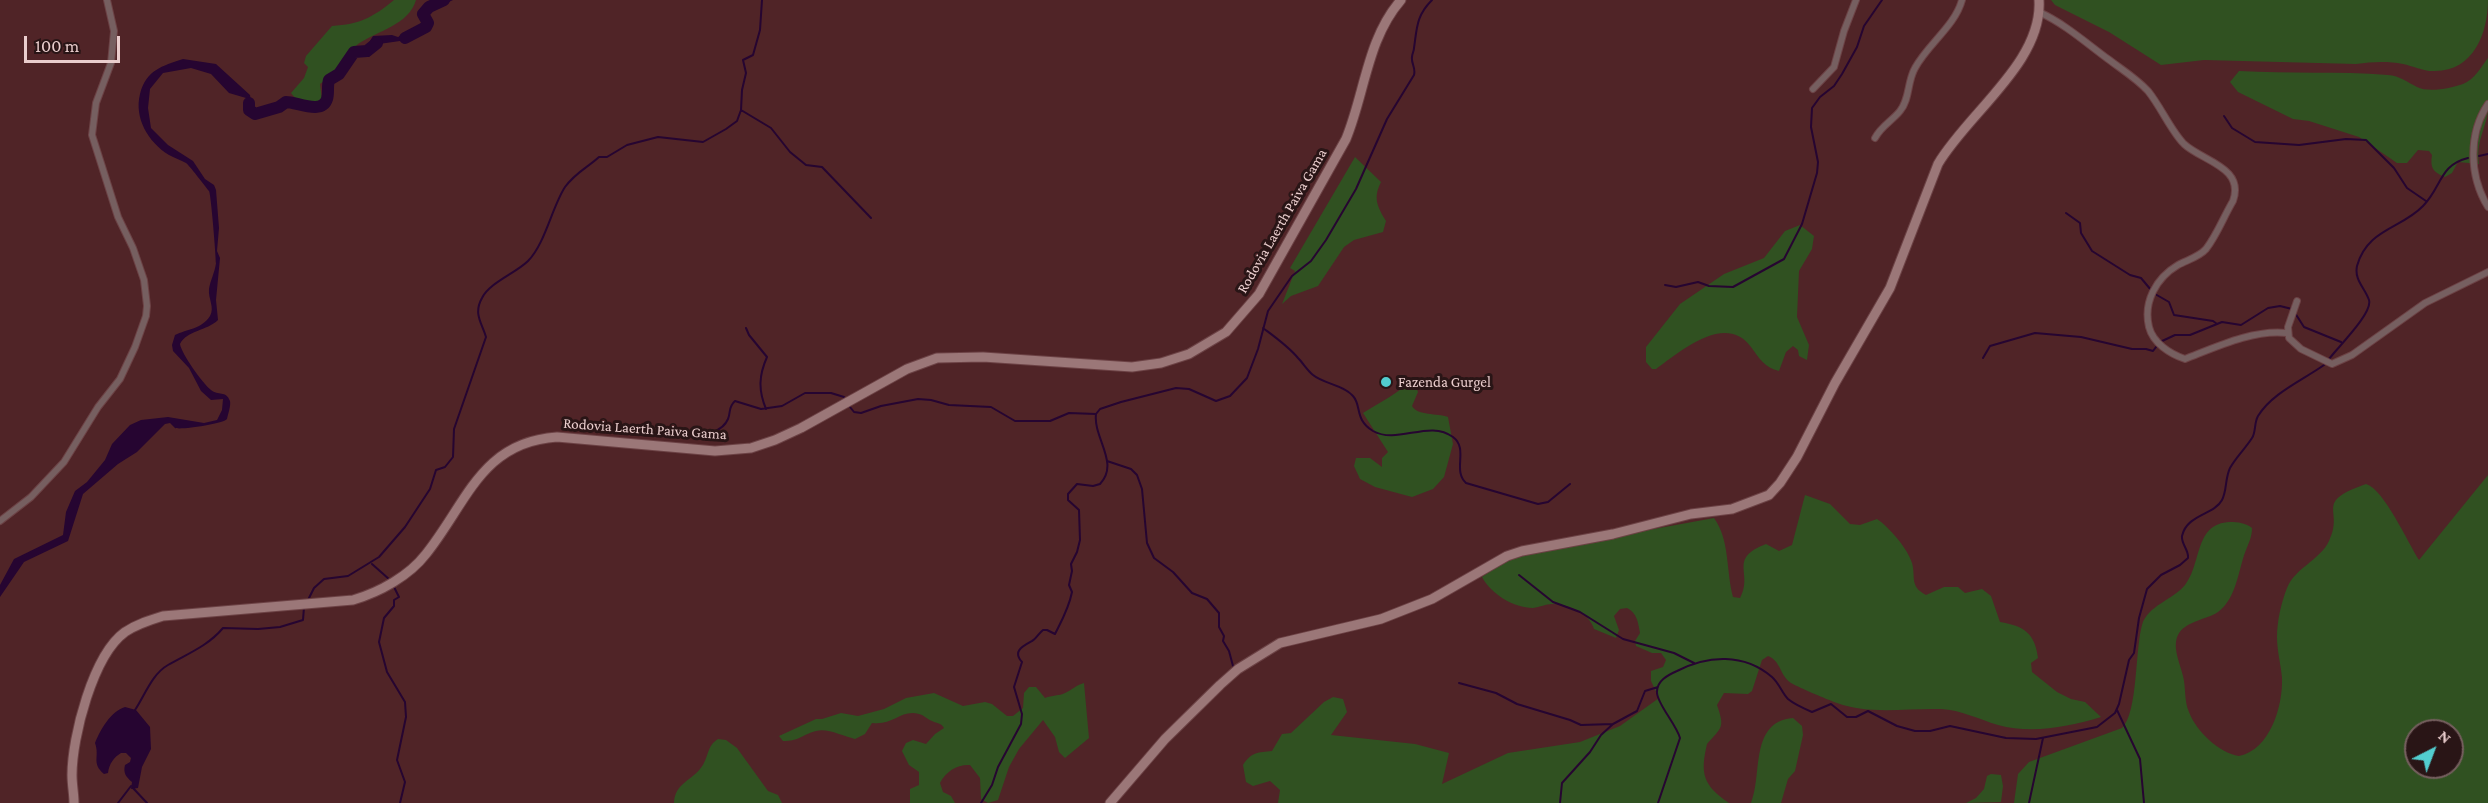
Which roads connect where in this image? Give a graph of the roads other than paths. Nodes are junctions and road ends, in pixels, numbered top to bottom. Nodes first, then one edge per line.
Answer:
1 (108, 0) edge
2 (1401, 0) edge
3 (1856, 0) edge
4 (1962, 0) edge
5 (2039, 0) edge
6 (2039, 12) junction
7 (1814, 89) dead end
8 (2488, 104) edge
9 (1875, 138) dead end
10 (2488, 207) edge
11 (2488, 272) edge
12 (2297, 301) dead end
13 (2287, 333) junction
14 (0, 521) edge
15 (74, 803) edge
16 (1110, 803) edge

1 - 14 street
2 - 15 main road, Rodovia Laerth Paiva Gama
3 - 7 street
4 - 9 street
5 - 6 main road
6 - 13 street
6 - 16 main road
8 - 10 street
11 - 13 street
12 - 13 street

